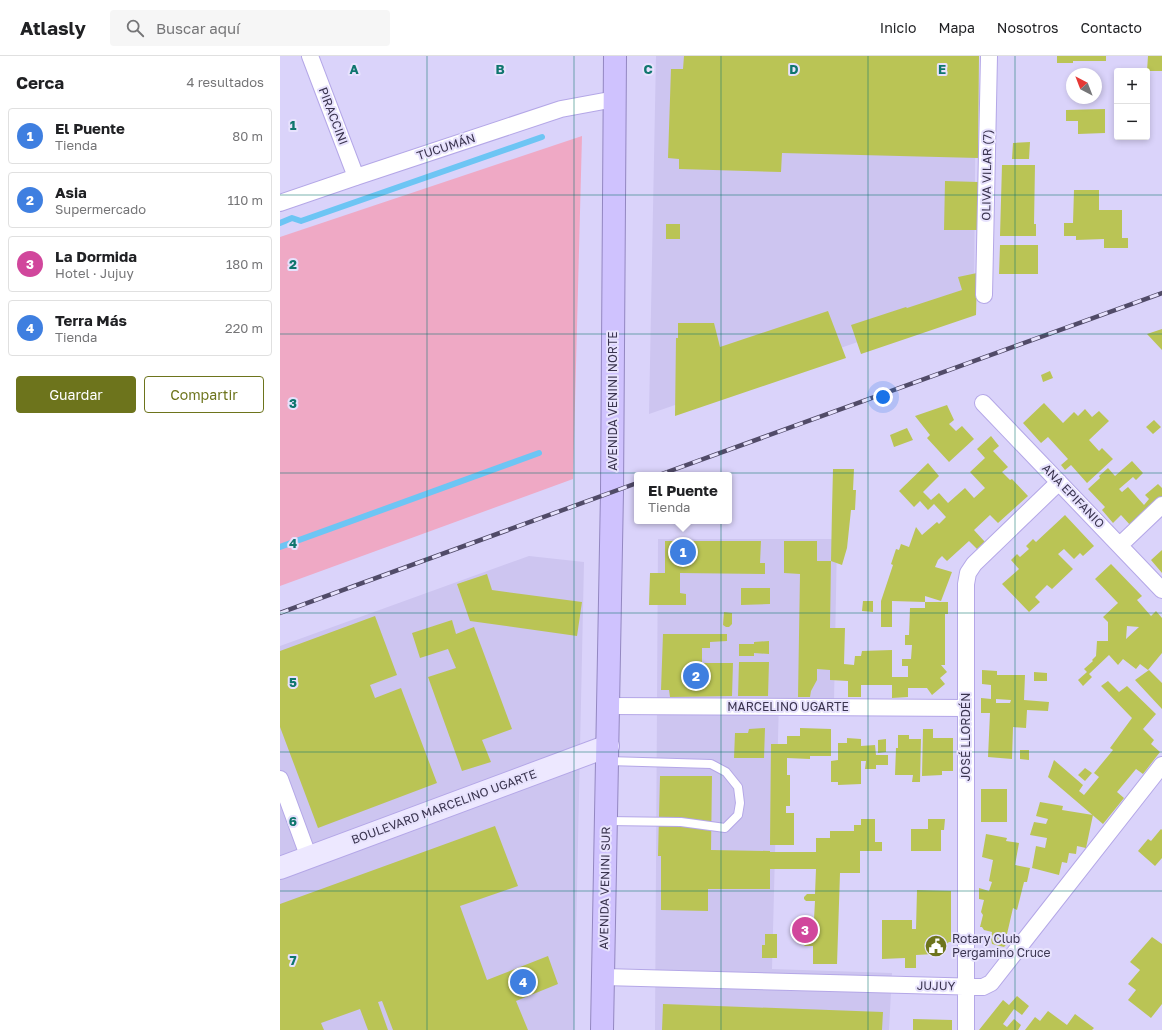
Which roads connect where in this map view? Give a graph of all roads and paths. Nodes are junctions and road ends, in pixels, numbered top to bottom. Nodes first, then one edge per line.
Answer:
1 (310, 56) edge
2 (615, 56) edge
3 (989, 56) edge
4 (614, 99) junction
5 (356, 176) junction
6 (280, 203) edge
7 (984, 295) dead end
8 (983, 403) dead end
9 (1059, 482) junction
10 (1162, 505) edge
11 (1120, 545) junction
12 (1162, 590) edge
13 (609, 706) junction
14 (966, 708) junction
15 (607, 754) junction
16 (1162, 765) edge
17 (280, 779) edge
18 (606, 821) junction
19 (309, 858) junction
20 (280, 868) edge
21 (603, 977) junction
22 (966, 986) junction
23 (602, 1030) edge
24 (966, 1030) edge

1 - 5 street, PIRACCINI
2 - 4 highway, AVENIDA VENINI NORTE
3 - 7 street, OLIVA VILAR (7)
4 - 5 street, TUCUMÁN
4 - 13 highway, AVENIDA VENINI NORTE
5 - 6 street, TUCUMÁN
8 - 9 street, ANA EPIFANIO
9 - 11 street, ANA EPIFANIO
9 - 14 street, JOSÉ LLORDÉN
10 - 11 street
11 - 12 street, ANA EPIFANIO
13 - 14 street, MARCELINO UGARTE
13 - 15 highway, AVENIDA VENINI NORTE
14 - 22 street, JOSÉ LLORDÉN
15 - 18 highway, AVENIDA VENINI SUR
15 - 18 lane
15 - 19 main road, BOULEVARD MARCELINO UGARTE
16 - 22 street, JUJUY
17 - 19 street
18 - 21 highway, AVENIDA VENINI SUR
19 - 20 main road, BOULEVARD MARCELINO UGARTE
21 - 22 street, JUJUY
21 - 23 highway, AVENIDA VENINI SUR
22 - 24 street, JOSÉ LLORDÉN

